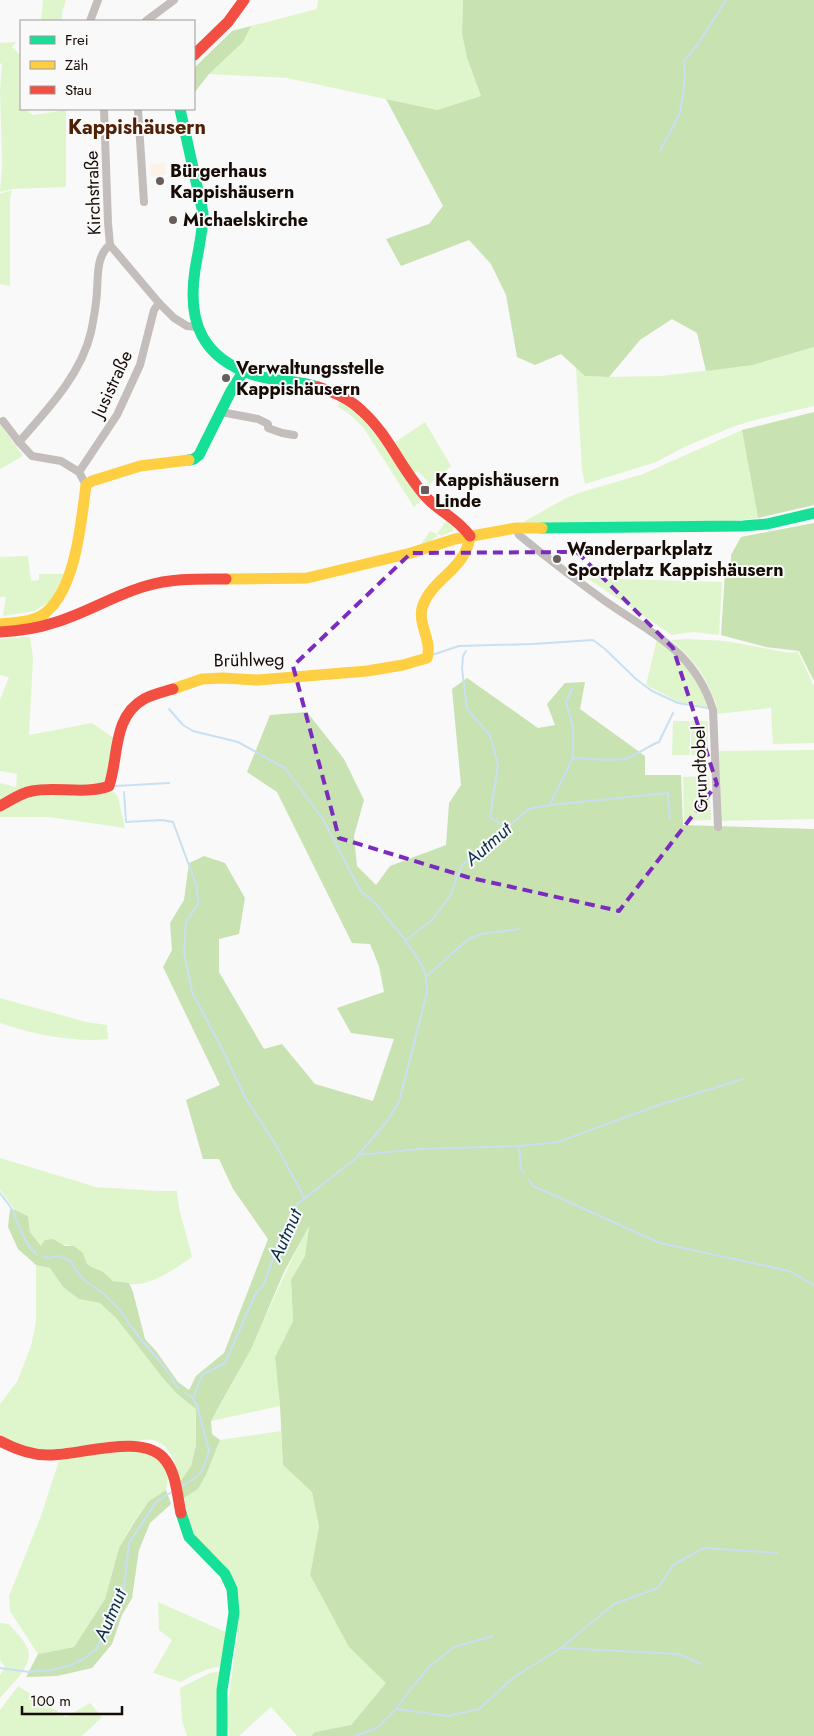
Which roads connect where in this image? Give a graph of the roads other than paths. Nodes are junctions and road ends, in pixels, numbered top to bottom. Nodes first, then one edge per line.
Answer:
1 (98, 0) edge
2 (174, 0) edge
3 (244, 0) edge
4 (90, 20) edge
5 (147, 20) edge
6 (195, 54) edge
7 (104, 110) edge
8 (138, 110) edge
9 (180, 110) edge
10 (144, 202) dead end
11 (110, 245) junction
12 (159, 303) junction
13 (197, 327) junction
14 (242, 372) junction
15 (222, 412) junction
16 (3, 421) dead end
17 (294, 435) dead end
18 (18, 442) junction
19 (79, 472) junction
20 (86, 485) junction
21 (814, 513) edge
22 (516, 528) junction
23 (470, 536) junction
24 (0, 624) edge
25 (0, 632) edge
26 (0, 806) edge
27 (718, 827) dead end
28 (0, 1441) edge
29 (222, 1736) edge

1 - 4 street
2 - 5 street
3 - 6 street
7 - 11 street, Kirchstraße
8 - 10 street
9 - 13 street
11 - 12 street, Kirchstraße
11 - 18 street
12 - 13 street, Kirchstraße
12 - 19 street, Jusistraße
13 - 14 street
14 - 15 street
14 - 23 street
15 - 17 street
15 - 20 street
16 - 18 street
18 - 19 street
19 - 20 street
20 - 24 street
21 - 22 street
22 - 23 street
22 - 27 street, Grundtobel
23 - 25 street
23 - 26 street, Brühlweg
28 - 29 street

